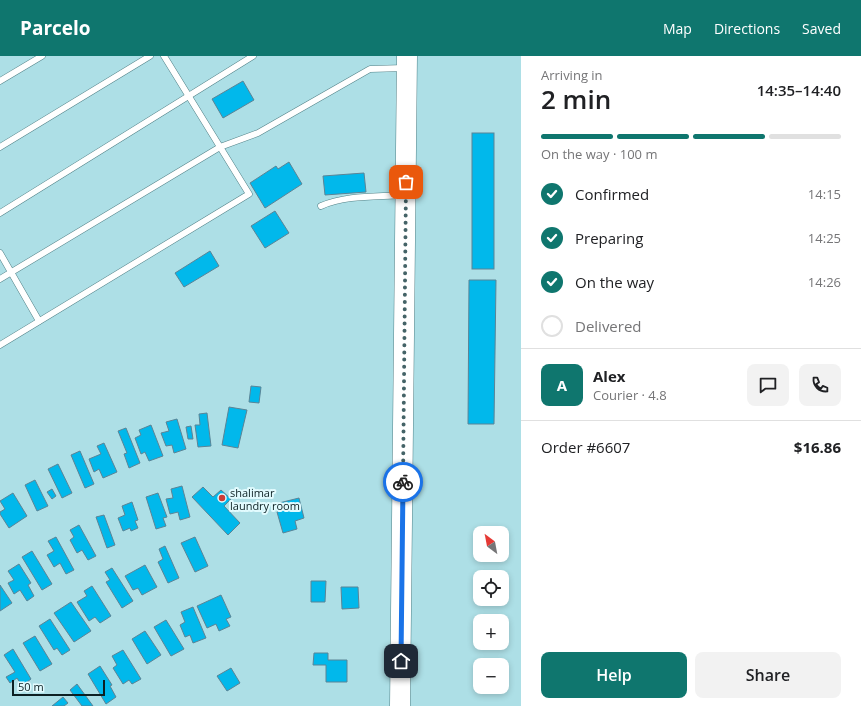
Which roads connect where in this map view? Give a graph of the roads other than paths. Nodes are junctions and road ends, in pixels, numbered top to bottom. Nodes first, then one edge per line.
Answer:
1 (42, 56) edge
2 (150, 56) edge
3 (164, 56) edge
4 (253, 56) edge
5 (407, 62) edge
6 (0, 81) edge
7 (189, 97) junction
8 (0, 147) edge
9 (220, 147) junction
10 (406, 195) junction
11 (321, 206) dead end
12 (0, 213) edge
13 (0, 253) edge
14 (11, 272) junction
15 (0, 279) edge
16 (39, 321) junction
17 (0, 345) edge
18 (400, 706) edge

1 - 6 lane
2 - 8 lane
3 - 7 lane
4 - 7 lane
5 - 9 lane
5 - 10 main road
7 - 9 lane
7 - 12 lane
9 - 14 lane
9 - 16 lane
10 - 11 lane
10 - 18 main road
13 - 14 lane
14 - 15 lane
14 - 16 lane
16 - 17 lane

